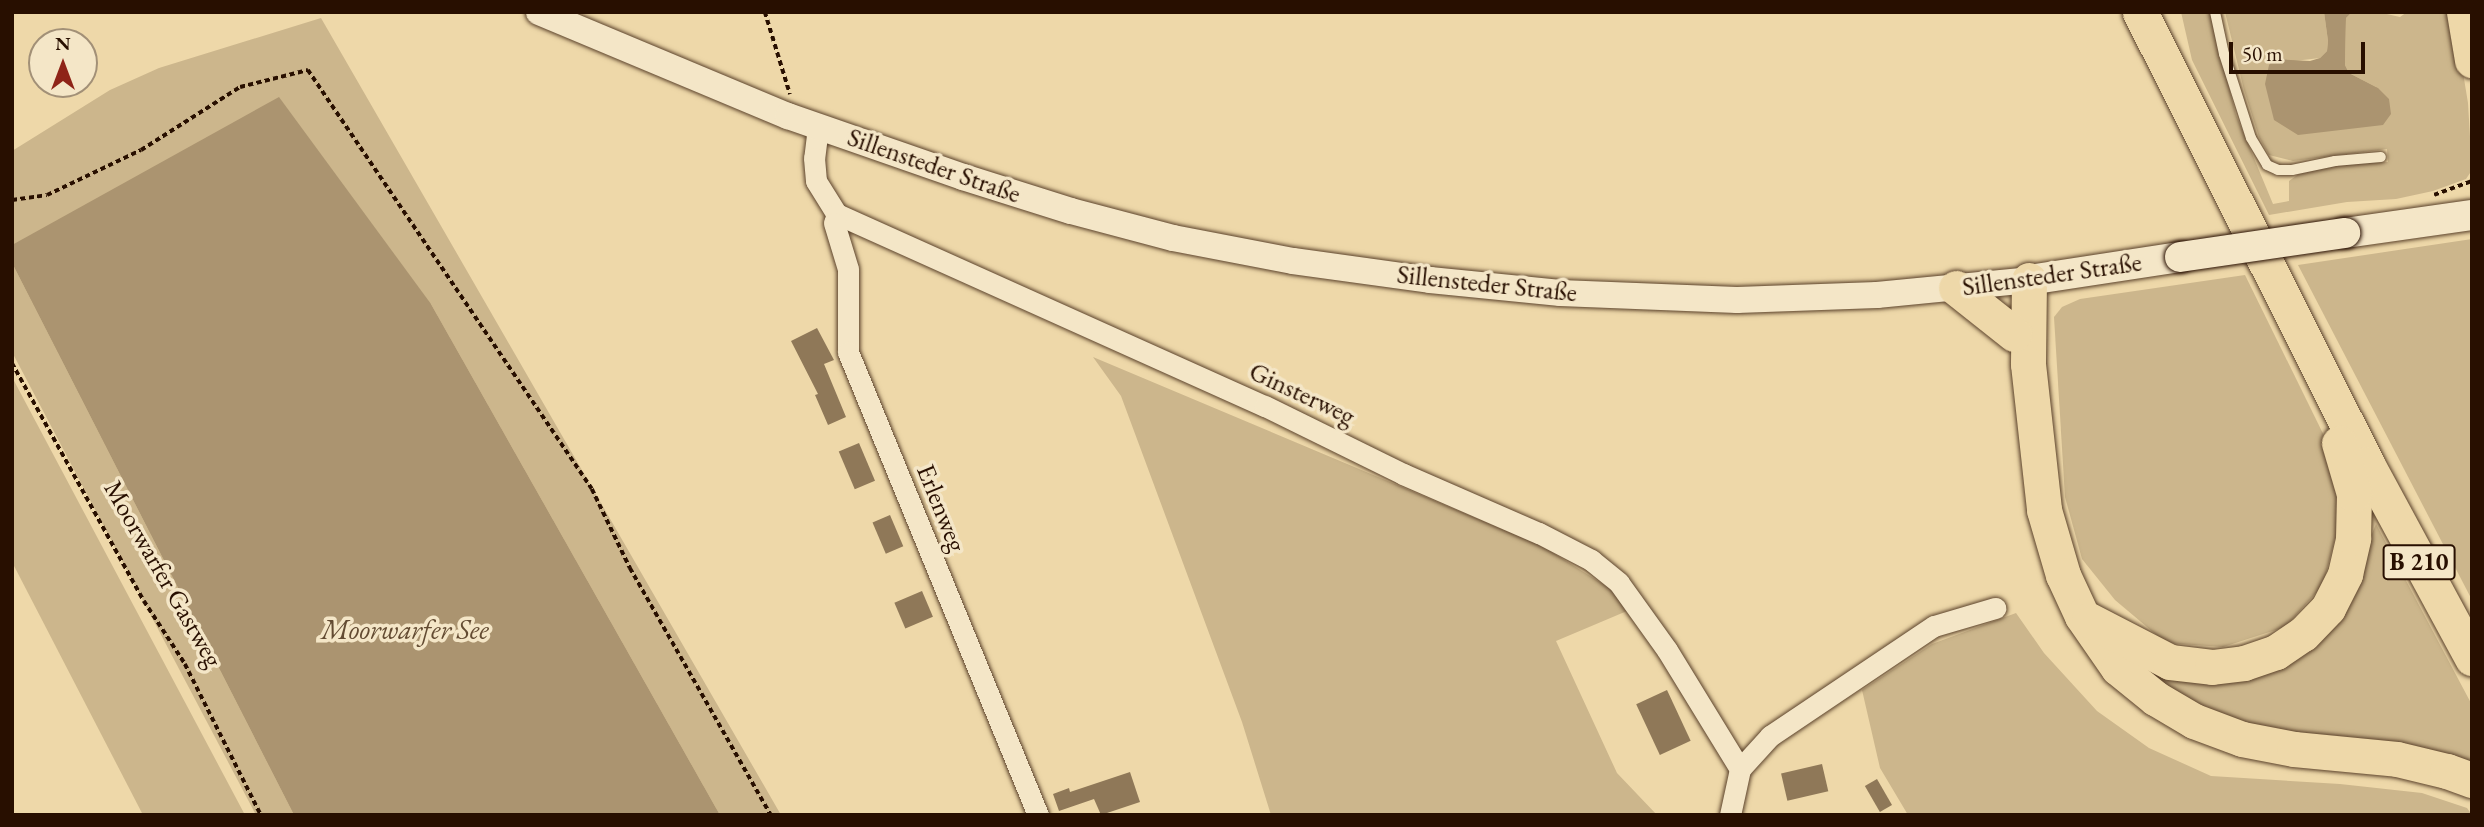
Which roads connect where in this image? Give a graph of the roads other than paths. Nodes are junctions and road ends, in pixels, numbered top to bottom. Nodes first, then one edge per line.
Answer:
1 (539, 12) edge
2 (2140, 12) edge
3 (2169, 12) edge
4 (2215, 12) edge
5 (2464, 12) edge
6 (2472, 60) edge
7 (2185, 104) junction
8 (818, 127) junction
9 (2381, 158) dead end
10 (837, 214) junction
11 (2472, 215) edge
12 (2018, 281) junction
13 (1956, 288) junction
14 (2021, 349) junction
15 (2342, 415) junction
16 (1995, 608) dead end
17 (2082, 616) junction
18 (2472, 659) edge
19 (1740, 769) junction
20 (2472, 780) edge
21 (1038, 815) edge
22 (1730, 815) edge

1 - 8 street, Sillensteder Straße
2 - 7 highway, B 210
3 - 7 highway
4 - 9 lane
5 - 6 highway
7 - 15 highway, B 210
8 - 10 street
8 - 13 street, Sillensteder Straße
10 - 19 street, Ginsterweg
10 - 21 street, Erlenweg
11 - 12 main road, Sillensteder Straße, bridge
12 - 13 street, Sillensteder Straße
12 - 14 highway
13 - 14 highway
14 - 17 highway
15 - 17 highway
15 - 18 highway, B 210
16 - 19 street
17 - 20 highway
19 - 22 street

